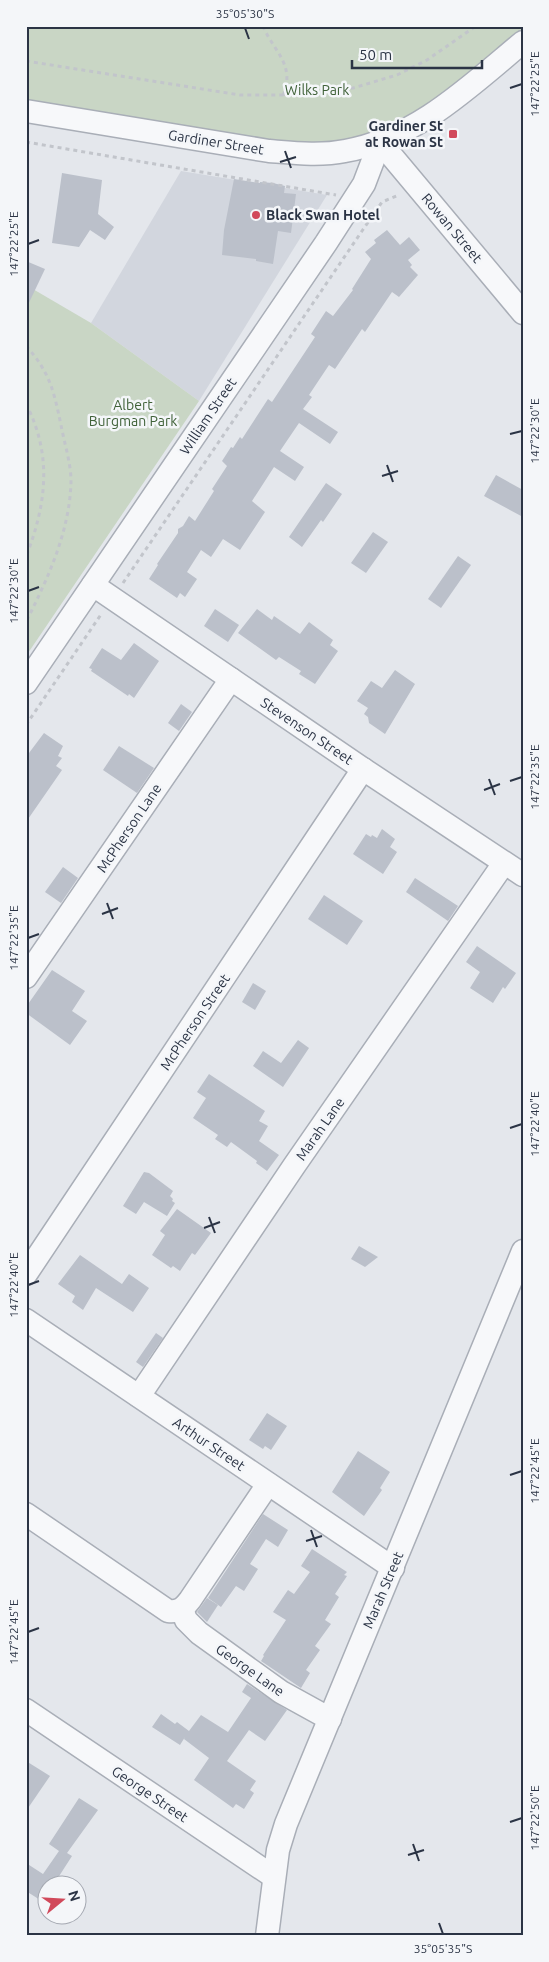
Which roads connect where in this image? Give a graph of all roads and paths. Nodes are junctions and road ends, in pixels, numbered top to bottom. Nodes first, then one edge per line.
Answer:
1 (263, 26) edge
2 (476, 26) edge
3 (523, 42) edge
4 (26, 61) edge
5 (284, 96) junction
6 (26, 111) edge
7 (26, 142) edge
8 (380, 142) junction
9 (418, 187) junction
10 (350, 206) junction
11 (523, 313) edge
12 (26, 346) edge
13 (26, 404) edge
14 (26, 557) edge
15 (93, 585) junction
16 (112, 598) junction
17 (26, 622) edge
18 (230, 679) junction
19 (26, 683) edge
20 (26, 725) edge
21 (363, 770) junction
22 (504, 863) junction
23 (523, 876) edge
24 (26, 977) edge
25 (523, 1251) edge
26 (26, 1274) edge
27 (26, 1320) edge
28 (139, 1396) junction
29 (268, 1484) junction
30 (26, 1514) edge
31 (393, 1568) junction
32 (182, 1609) junction
33 (26, 1710) edge
34 (330, 1719) junction
35 (274, 1877) junction
36 (267, 1936) edge

1 - 5 path
2 - 5 path
3 - 8 street, Gardiner Street
4 - 5 path
6 - 8 street, Gardiner Street
7 - 10 path
8 - 9 street, Rowan Street
8 - 10 street, William Street
9 - 11 street, Rowan Street
9 - 16 path
10 - 15 street, William Street
12 - 17 path
13 - 14 path
15 - 16 street, Stevenson Street
15 - 19 street, William Street
16 - 18 street, Stevenson Street
16 - 20 path
18 - 21 street, Stevenson Street
18 - 24 street, McPherson Lane
21 - 22 street, Stevenson Street
21 - 26 street, McPherson Street
22 - 23 street, Stevenson Street
22 - 28 street, Marah Lane
25 - 31 street, Marah Street
27 - 28 street, Arthur Street
28 - 29 street, Arthur Street
29 - 31 street, Arthur Street
29 - 32 street
30 - 32 street
31 - 34 street, Marah Street
32 - 34 street, George Lane
33 - 35 street, George Street
34 - 35 street, Marah Street
35 - 36 street, Marah Street

